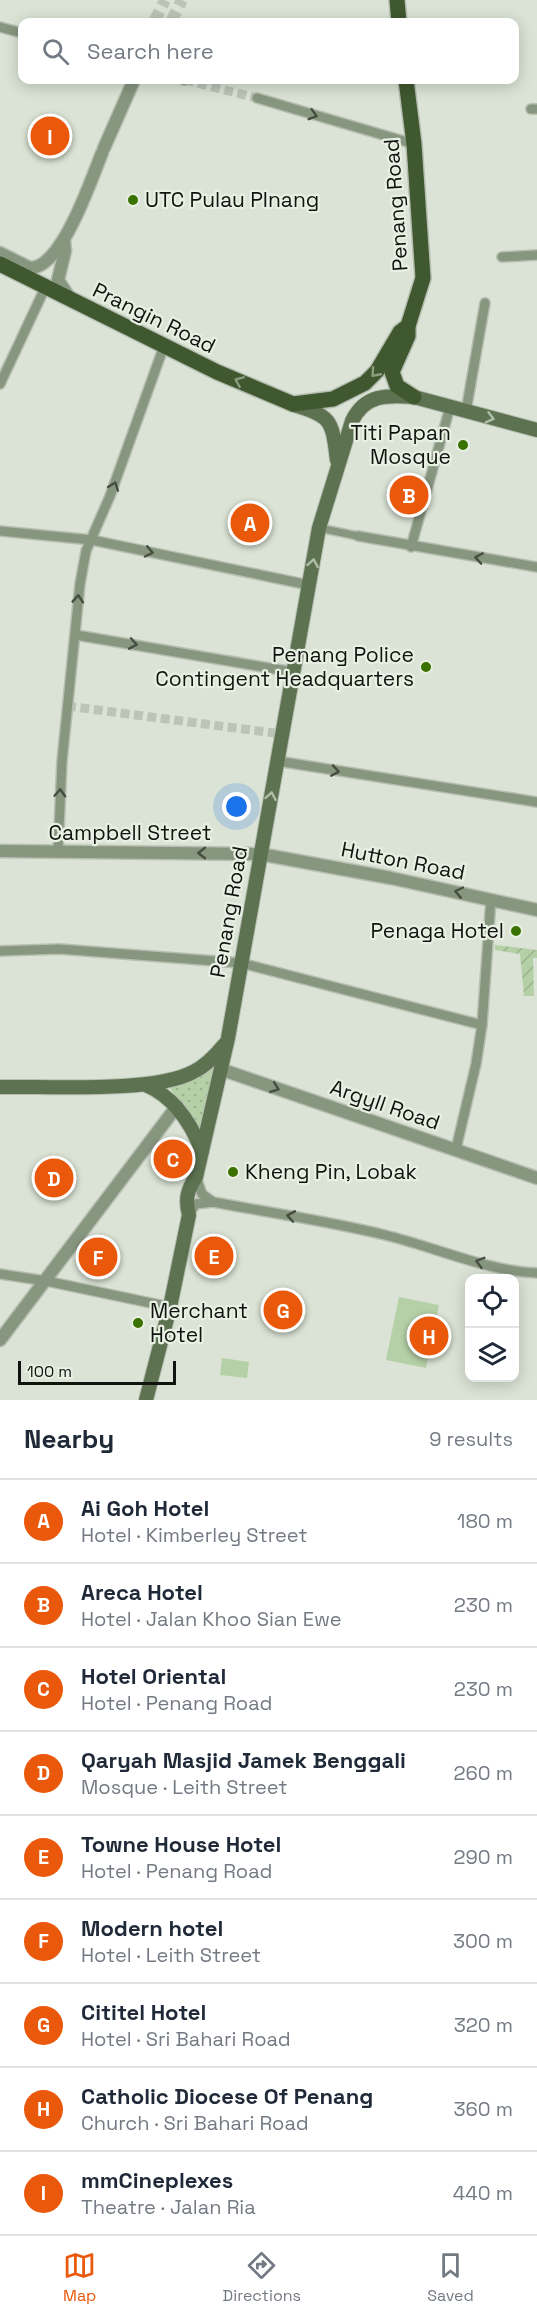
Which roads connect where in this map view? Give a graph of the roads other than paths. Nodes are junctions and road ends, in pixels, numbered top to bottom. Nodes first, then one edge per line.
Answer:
1 (397, 0) edge
2 (399, 18) edge
3 (0, 27) edge
4 (18, 32) edge
5 (132, 84) edge
6 (406, 84) edge
7 (257, 98) tunnel mouth
8 (414, 144) junction
9 (64, 240) junction
10 (0, 253) edge
11 (537, 255) edge
12 (502, 257) dead end
13 (0, 264) edge
14 (45, 288) junction
15 (71, 300) junction
16 (485, 303) dead end
17 (408, 326) junction
18 (164, 346) junction
19 (0, 384) edge
20 (414, 397) junction
21 (292, 404) junction
22 (450, 407) junction
23 (466, 411) junction
24 (537, 430) edge
25 (338, 462) junction
26 (319, 528) junction
27 (0, 531) edge
28 (358, 536) joint
29 (92, 540) junction
30 (411, 547) junction
31 (537, 567) edge
32 (309, 585) junction
33 (76, 635) junction
34 (293, 672) junction
35 (277, 761) junction
36 (537, 802) edge
37 (0, 851) edge
38 (58, 852) junction
39 (261, 854) junction
40 (491, 899) junction
41 (537, 910) edge
42 (0, 951) edge
43 (241, 963) junction
44 (482, 1024) junction
45 (228, 1038) junction
46 (220, 1069) junction
47 (146, 1084) junction
48 (0, 1087) edge
49 (177, 1106) junction
50 (456, 1149) junction
51 (202, 1151) junction
52 (196, 1177) junction
53 (537, 1178) edge
54 (213, 1202) junction
55 (189, 1213) junction
56 (537, 1273) edge
57 (0, 1274) edge
58 (46, 1281) junction
59 (170, 1307) junction
60 (0, 1340) edge
61 (146, 1400) edge

1 - 2 main road
3 - 4 street
5 - 9 street
6 - 8 main road, Penang Road
7 -> 8 street
8 - 17 main road, Penang Road
9 - 10 street
9 - 15 street
11 - 12 street
13 - 14 main road, Prangin Road
14 - 15 main road, Prangin Road
14 - 19 street
15 - 18 main road, Prangin Road
16 - 23 street
17 - 20 main road, Penang Road
17 -> 21 main road, Penang Road
21 -> 18 main road, Prangin Road
29 -> 18 street
20 - 22 main road
20 - 25 main road, Penang Road
21 - 25 main road
22 - 23 main road
22 - 30 street
23 -> 24 main road
25 - 26 main road, Penang Road
26 - 28 street
32 -> 26 main road, Penang Road
27 - 29 street
28 - 30 street
29 -> 32 street
33 -> 29 street
31 -> 30 street
32 - 34 main road, Penang Road
33 -> 34 street
38 -> 33 street
34 - 35 main road, Penang Road
35 -> 36 street
39 -> 35 main road, Penang Road
37 - 38 street, Campbell Street
39 -> 38 street, Campbell Street
40 -> 39 street, Hutton Road
39 - 43 main road, Penang Road
40 - 41 street, Hutton Road
40 - 44 street
42 - 43 street
43 - 44 street
43 - 45 main road, Penang Road
44 - 50 street
45 - 46 main road, Penang Road
45 - 47 main road
46 -> 50 street, Argyll Road
46 - 51 main road, Penang Road
47 - 48 main road
47 - 49 main road
49 - 51 main road
49 - 58 street
50 - 53 street, Argyll Road
51 - 52 main road, Penang Road
52 - 54 street
52 - 55 main road, Penang Road
54 - 55 street
56 -> 54 street
55 - 59 main road, Penang Road
57 - 58 street
58 - 59 street
58 - 60 street
59 - 61 main road, Penang Road

